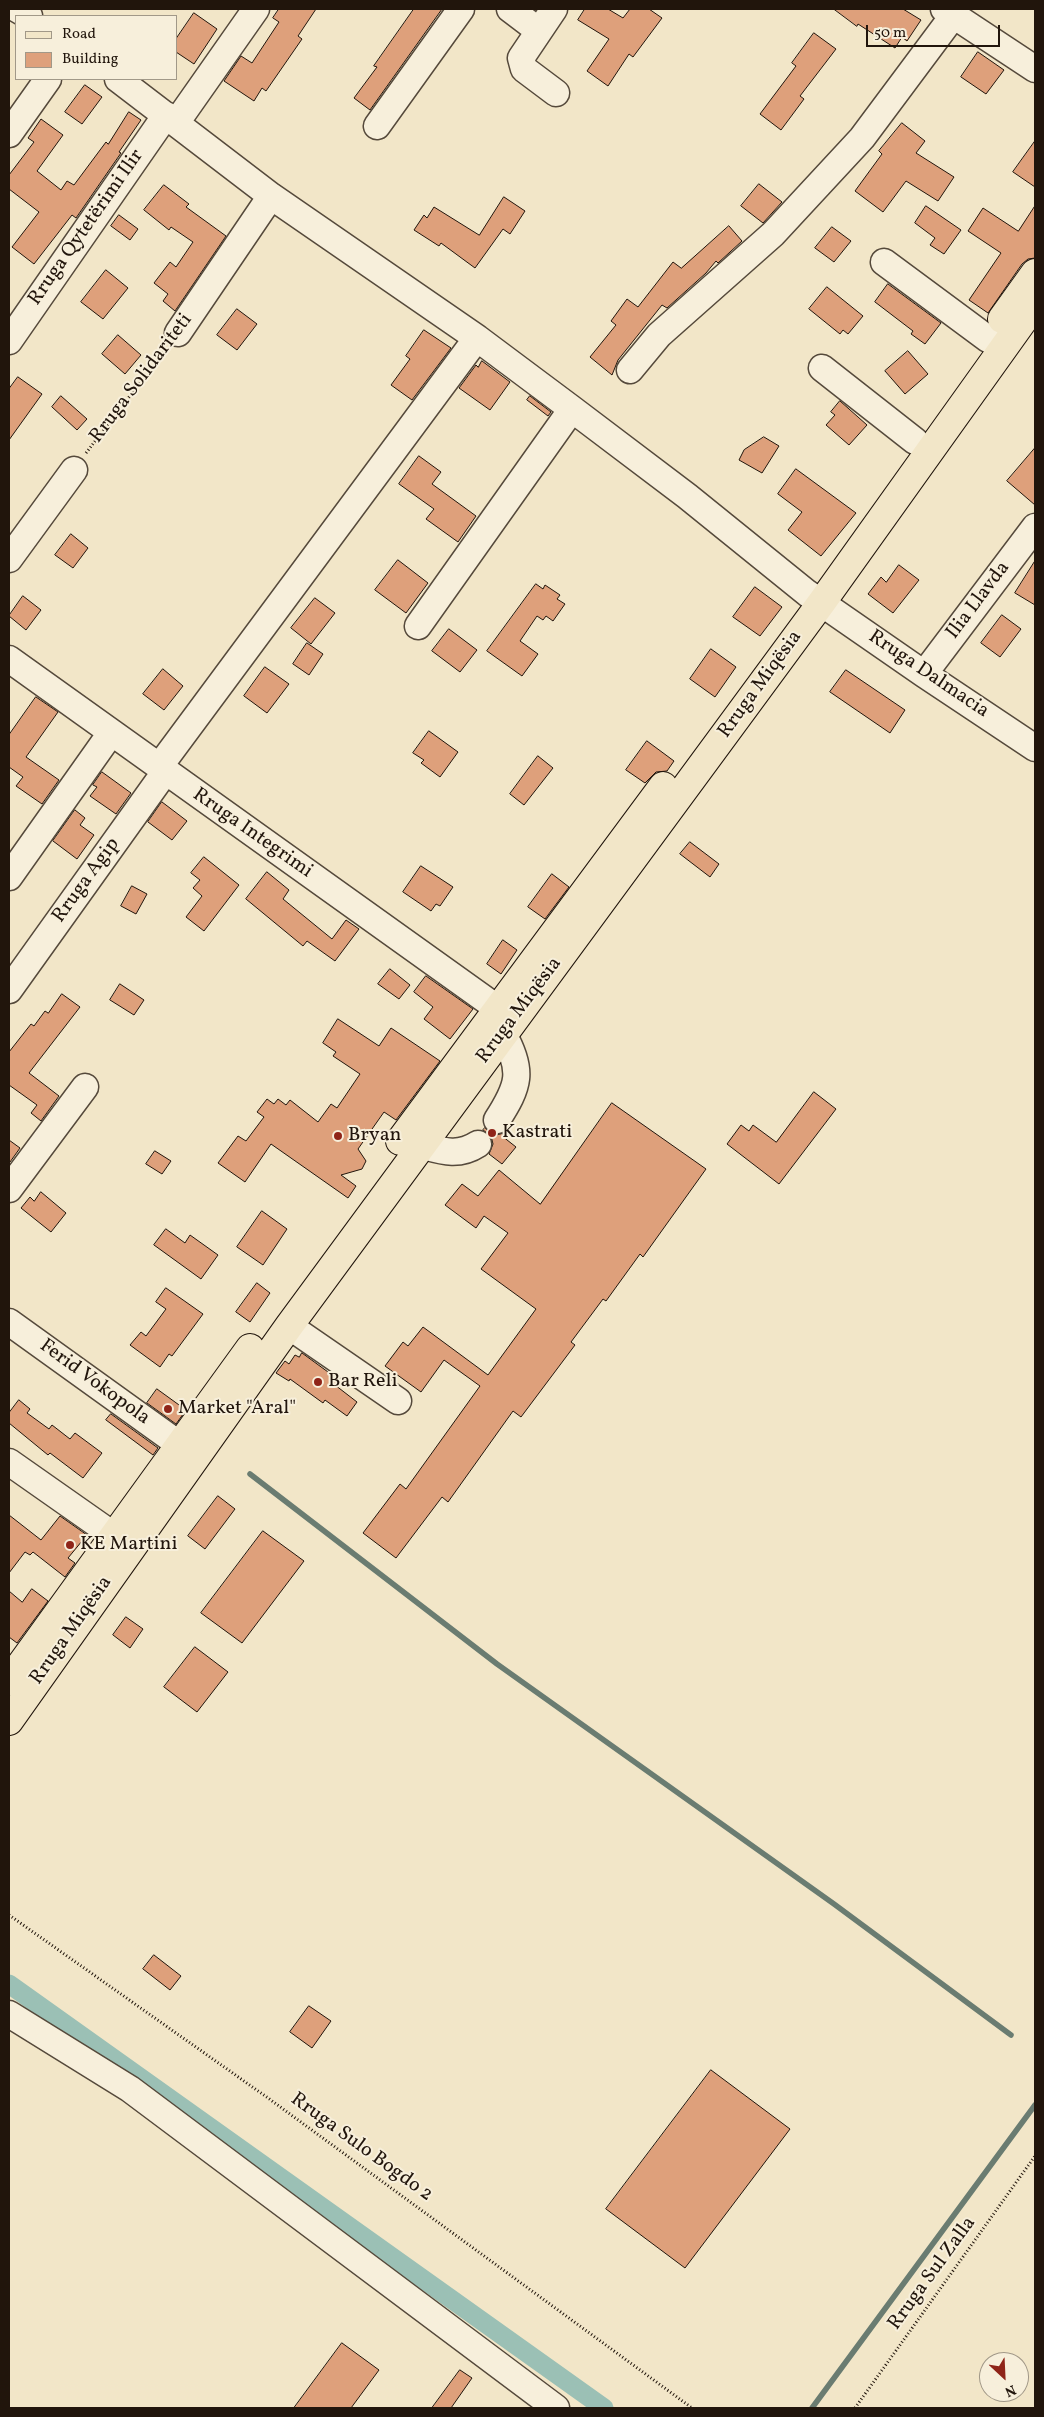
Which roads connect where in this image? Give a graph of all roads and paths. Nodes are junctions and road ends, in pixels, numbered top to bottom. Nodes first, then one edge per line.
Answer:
1 (256, 9) edge
2 (461, 9) edge
3 (510, 9) edge
4 (554, 9) edge
5 (949, 12) edge
6 (539, 31) junction
7 (1035, 69) edge
8 (47, 80) edge
9 (119, 80) edge
10 (556, 93) dead end
11 (171, 119) junction
12 (377, 126) dead end
13 (9, 134) edge
14 (271, 196) junction
15 (884, 262) dead end
16 (1035, 273) edge
17 (1035, 304) edge
18 (178, 333) joint
19 (477, 338) junction
20 (988, 339) junction
21 (9, 341) edge
22 (822, 368) dead end
23 (630, 370) dead end
24 (572, 409) junction
25 (915, 441) junction
26 (74, 470) joint
27 (1035, 527) edge
28 (9, 559) edge
29 (814, 598) junction
30 (418, 626) dead end
31 (11, 665) edge
32 (924, 674) junction
33 (111, 733) junction
34 (1035, 748) edge
35 (162, 770) junction
36 (9, 877) edge
37 (9, 990) edge
38 (497, 1008) junction
39 (503, 1034) junction
40 (85, 1087) dead end
41 (497, 1120) dead end
42 (478, 1144) dead end
43 (420, 1145) junction
44 (9, 1189) edge
45 (9, 1322) edge
46 (289, 1326) junction
47 (398, 1401) dead end
48 (180, 1445) junction
49 (9, 1462) edge
50 (113, 1535) junction
51 (12, 1670) edge
52 (9, 1721) edge
53 (9, 1915) edge
54 (9, 2014) edge
55 (1035, 2156) edge
56 (556, 2408) edge
57 (692, 2408) edge
58 (855, 2408) edge

1 - 11 street, Rruga Qytetërimi Ilir
2 - 12 street
3 - 6 street
4 - 6 street
5 - 7 street
5 - 23 street
6 - 10 street
8 - 13 street
9 - 11 street, Rruga Dalmacia
11 - 14 street, Rruga Dalmacia
11 - 21 street, Rruga Qytetërimi Ilir
14 - 18 street, Rruga Solidariteti
14 - 19 street, Rruga Dalmacia
15 - 20 street
16 - 20 main road, Rruga Miqësia
17 - 29 main road, Rruga Miqësia
18 - 26 path, Rruga Solidariteti
19 - 24 street, Rruga Dalmacia
19 - 35 street, Rruga Agip
20 - 25 main road, Rruga Miqësia
22 - 25 street
24 - 29 street, Rruga Dalmacia
24 - 30 street
25 - 29 main road, Rruga Miqësia
26 - 28 street
27 - 32 street, Ilia Llavda
29 - 32 street, Rruga Dalmacia
29 - 38 main road, Rruga Miqësia
29 - 39 main road, Rruga Miqësia
31 - 33 street, Rruga Integrimi
32 - 34 street, Rruga Dalmacia
33 - 35 street, Rruga Integrimi
33 - 36 street
35 - 37 street, Rruga Agip
35 - 38 street, Rruga Integrimi
38 - 48 main road, Rruga Miqësia
39 - 41 street
39 - 43 main road, Rruga Miqësia
40 - 44 street
42 - 43 street
43 - 46 main road, Rruga Miqësia
45 - 48 street, Ferid Vokopola
46 - 47 street
46 - 52 main road, Rruga Miqësia
48 - 50 main road, Rruga Miqësia
49 - 50 street
50 - 51 main road, Rruga Miqësia
53 - 57 path, Rruga Sulo Bogdo 2
54 - 56 street
55 - 58 path, Rruga Sul Zalla

